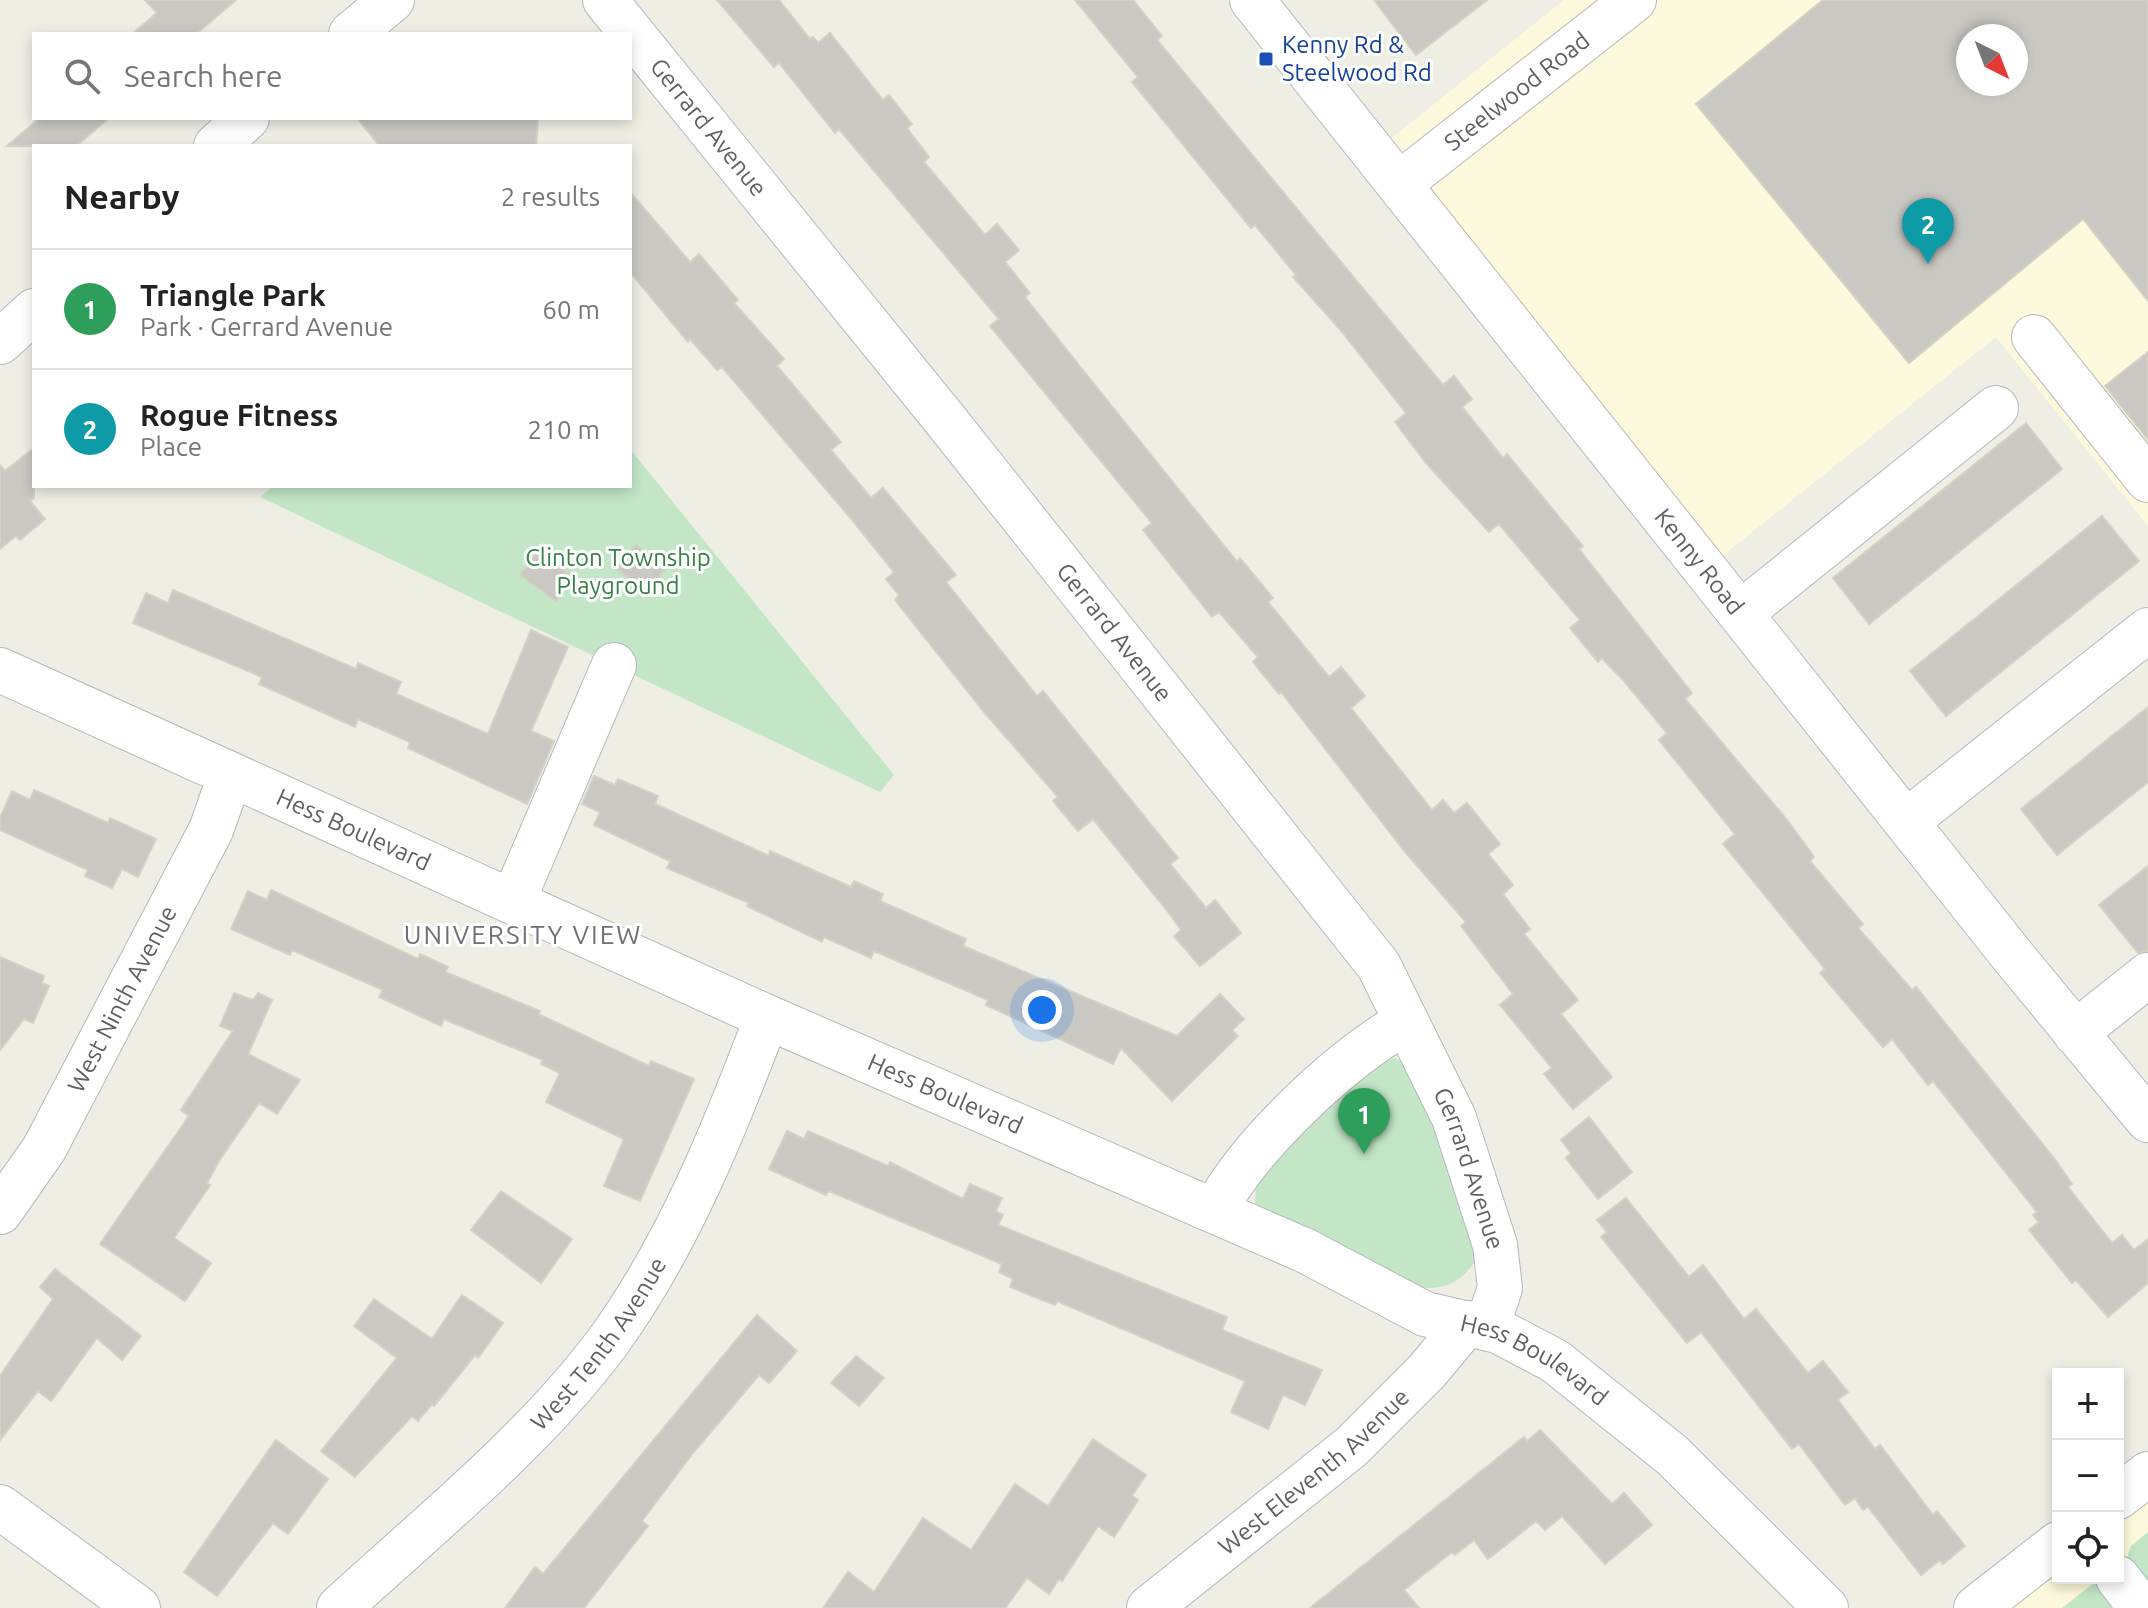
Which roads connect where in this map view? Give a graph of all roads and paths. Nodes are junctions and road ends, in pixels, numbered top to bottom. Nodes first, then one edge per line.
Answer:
1 (392, 0) edge
2 (605, 0) edge
3 (1252, 0) edge
4 (1634, 0) edge
5 (353, 32) edge
6 (631, 32) edge
7 (632, 33) edge
8 (245, 120) edge
9 (218, 144) edge
10 (1399, 184) junction
11 (32, 313) edge
12 (2034, 337) dead end
13 (0, 342) edge
14 (1996, 408) dead end
15 (2148, 480) edge
16 (1742, 612) junction
17 (2148, 630) edge
18 (614, 665) dead end
19 (0, 670) edge
20 (230, 776) junction
21 (1907, 821) junction
22 (513, 901) junction
23 (2148, 975) edge
24 (767, 1017) junction
25 (1406, 1022) junction
26 (2075, 1033) junction
27 (2148, 1120) edge
28 (1215, 1210) junction
29 (0, 1212) edge
30 (1477, 1325) junction
31 (2148, 1474) edge
32 (2124, 1492) edge
33 (0, 1507) edge
34 (2052, 1549) edge
35 (2123, 1584) edge
36 (1988, 1604) edge
37 (138, 1608) edge
38 (339, 1608) edge
39 (1149, 1608) edge
40 (1826, 1608) edge
41 (2141, 1608) edge

1 - 5 street
2 - 6 street, Gerrard Avenue
3 - 10 street, Kenny Road
4 - 10 street, Steelwood Road
7 - 25 street, Gerrard Avenue
8 - 9 street
10 - 16 street, Kenny Road
11 - 13 street
12 - 15 street
14 - 16 street
16 - 21 street, Kenny Road
17 - 21 street
18 - 22 street
19 - 20 street, Hess Boulevard
20 - 22 street, Hess Boulevard
20 - 29 street, West Ninth Avenue
21 - 26 street, Kenny Road
22 - 24 street, Hess Boulevard
23 - 26 street
24 - 28 street, Hess Boulevard
24 - 38 street, West Tenth Avenue
25 - 28 street
25 - 30 street, Gerrard Avenue
26 - 27 street, Kenny Road
28 - 30 street, Hess Boulevard
30 - 39 street, West Eleventh Avenue
30 - 40 street, Hess Boulevard
31 - 32 street
33 - 37 street
34 - 36 street
35 - 41 street

